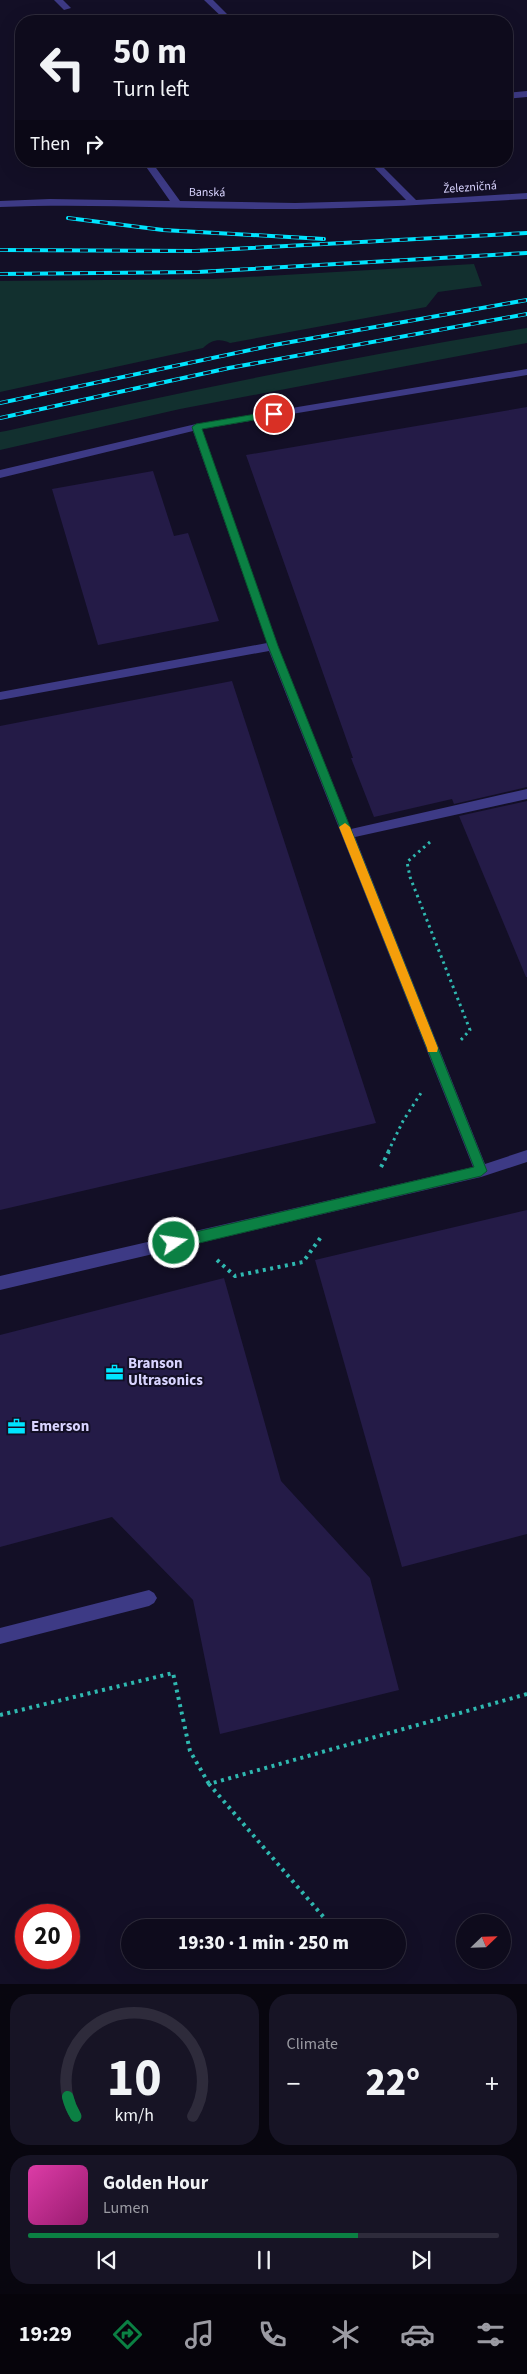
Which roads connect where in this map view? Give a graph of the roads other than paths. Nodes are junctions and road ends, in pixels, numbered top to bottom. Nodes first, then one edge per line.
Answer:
1 (58, 0) edge
2 (208, 0) edge
3 (67, 8) dead end
4 (224, 15) edge
5 (527, 94) edge
6 (513, 95) edge
7 (153, 167) edge
8 (378, 167) edge
9 (527, 196) edge
10 (1, 203) edge
11 (414, 203) junction
12 (177, 204) junction
13 (527, 372) edge
14 (196, 427) junction
15 (0, 474) edge
16 (273, 646) junction
17 (0, 696) edge
18 (527, 794) edge
19 (348, 834) junction
20 (527, 1156) edge
21 (481, 1171) junction
22 (0, 1284) edge
23 (149, 1598) dead end
24 (0, 1636) edge

1 - 3 street
2 - 4 street
5 - 6 street
7 - 12 street
8 - 11 street
9 - 11 street, Železničná
10 - 12 street, Banská
11 - 12 street, Banská
13 - 14 street
14 - 15 street
14 - 16 street
16 - 17 street
16 - 19 street
18 - 19 street
19 - 21 street
20 - 21 street
21 - 22 street
23 - 24 street

